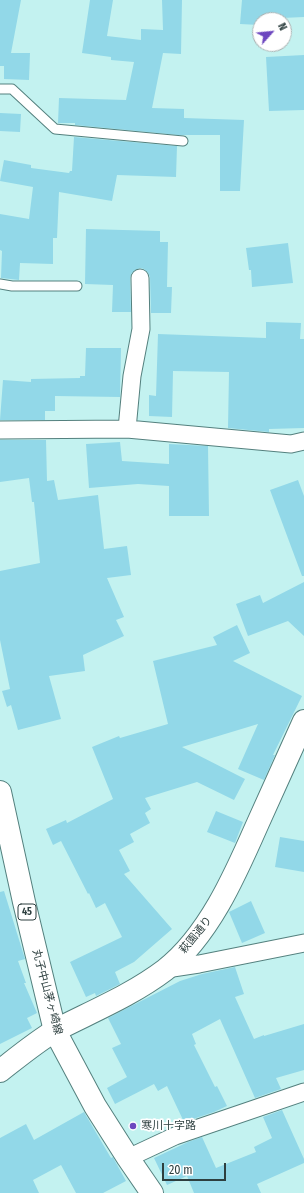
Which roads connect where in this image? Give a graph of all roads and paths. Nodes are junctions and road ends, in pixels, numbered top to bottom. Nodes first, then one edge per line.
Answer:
1 (0, 89) edge
2 (183, 141) dead end
3 (140, 278) dead end
4 (0, 284) edge
5 (78, 286) dead end
6 (127, 429) junction
7 (0, 430) edge
8 (304, 441) edge
9 (304, 721) edge
10 (0, 792) edge
11 (304, 942) edge
12 (166, 969) junction
13 (55, 1031) junction
14 (0, 1071) edge
15 (304, 1092) edge
16 (128, 1158) junction
17 (152, 1193) edge

1 - 2 lane
3 - 6 street
4 - 5 lane
6 - 7 street
6 - 8 street
9 - 12 street, 萩園通り
10 - 13 street, 丸子中山茅ヶ崎線 / 45
11 - 12 street
12 - 13 street, 萩園通り
13 - 14 street, 萩園通り
13 - 16 street, 丸子中山茅ヶ崎線 / 45
15 - 16 street
16 - 17 street, 丸子中山茅ヶ崎線 / 45

